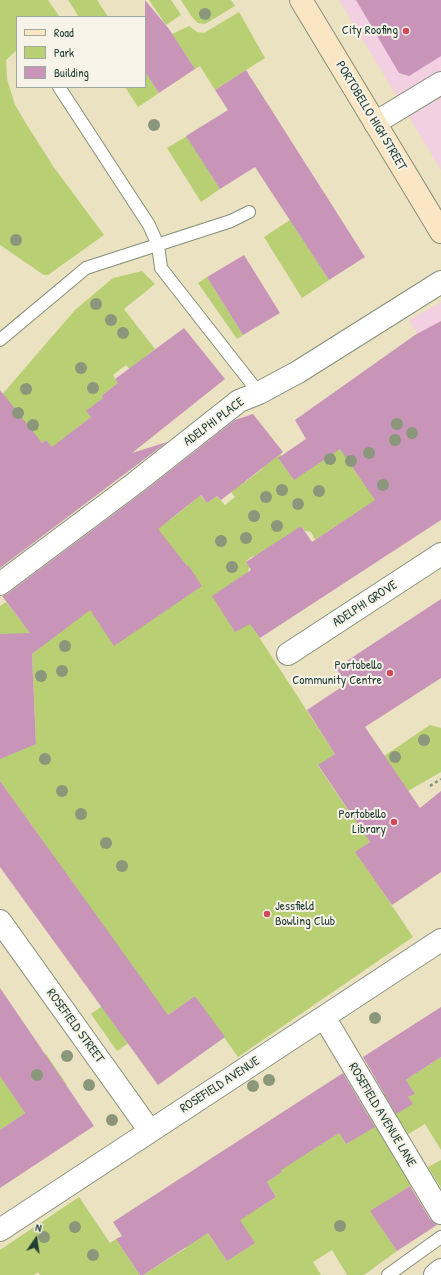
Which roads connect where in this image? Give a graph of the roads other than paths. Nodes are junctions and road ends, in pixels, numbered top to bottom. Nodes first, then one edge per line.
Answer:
1 (301, 0) edge
2 (441, 83) edge
3 (60, 88) edge
4 (375, 123) junction
5 (249, 212) dead end
6 (441, 232) edge
7 (158, 245) junction
8 (441, 282) edge
9 (0, 340) edge
10 (259, 393) junction
11 (441, 554) edge
12 (0, 584) edge
13 (288, 654) dead end
14 (0, 921) edge
15 (441, 940) edge
16 (324, 1017) junction
17 (150, 1131) junction
18 (441, 1213) edge
19 (0, 1230) edge
20 (441, 1237) edge
21 (441, 1270) edge
22 (388, 1275) edge
23 (435, 1275) edge

1 - 4 main road, PORTOBELLO HIGH STREET
2 - 4 street
3 - 7 lane
4 - 6 main road, PORTOBELLO HIGH STREET
5 - 7 lane
7 - 9 lane
7 - 10 lane
8 - 10 street, ADELPHI PLACE
10 - 12 street, ADELPHI PLACE
11 - 13 street, ADELPHI GROVE
14 - 17 street, ROSEFIELD STREET
15 - 16 street, ROSEFIELD AVENUE
16 - 17 street, ROSEFIELD AVENUE
16 - 18 street, ROSEFIELD AVENUE LANE
17 - 19 street, ROSEFIELD AVENUE
20 - 22 lane
21 - 23 street

